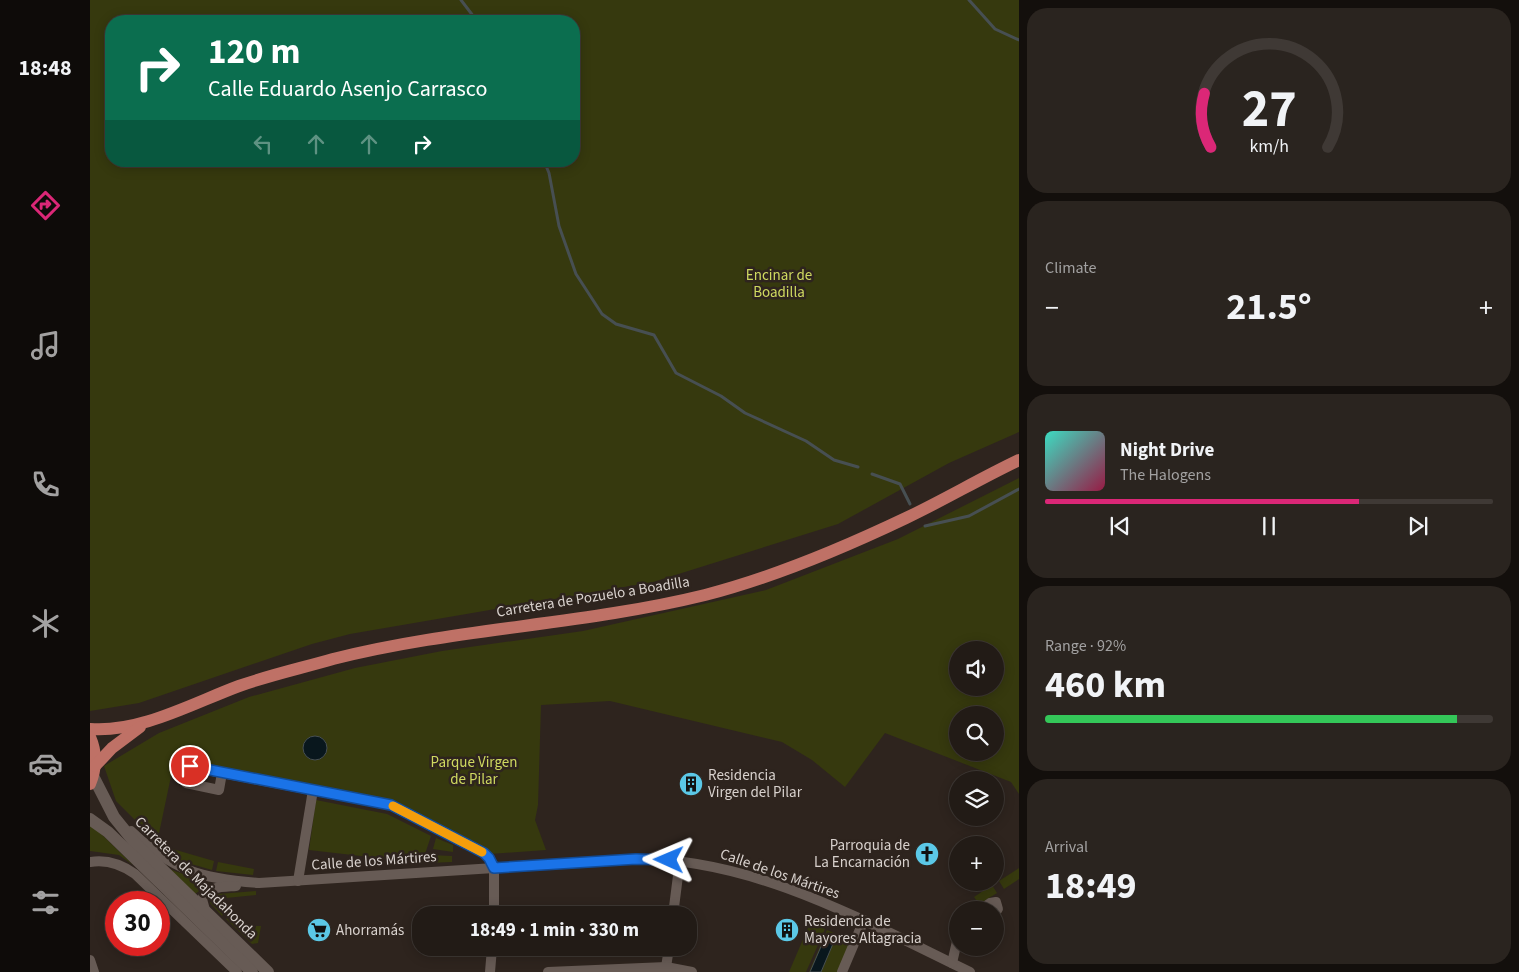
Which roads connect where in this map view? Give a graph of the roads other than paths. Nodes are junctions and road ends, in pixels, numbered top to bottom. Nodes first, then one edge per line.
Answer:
1 (1019, 460) edge
2 (157, 718) junction
3 (90, 729) edge
4 (90, 737) edge
5 (222, 773) dead end
6 (93, 776) edge
7 (313, 790) junction
8 (107, 804) junction
9 (90, 819) edge
10 (680, 860) junction
11 (90, 862) edge
12 (494, 868) junction
13 (298, 881) junction
14 (260, 883) junction
15 (494, 906) edge
16 (674, 906) edge
17 (205, 910) junction
18 (864, 920) junction
19 (491, 956) edge
20 (668, 956) edge
21 (954, 956) edge
22 (90, 960) edge
23 (952, 963) junction
24 (666, 967) junction
25 (967, 971) edge
26 (94, 972) edge
27 (237, 972) edge
28 (252, 972) edge
29 (268, 972) edge
30 (490, 972) edge
31 (548, 972) edge
32 (692, 972) edge
33 (842, 972) edge

1 - 2 main road, Carretera de Pozuelo a Boadilla
2 - 3 main road, Carretera de Pozuelo a Boadilla
2 - 6 main road, Carretera de Pozuelo a Boadilla
4 - 6 main road
5 - 7 street
6 - 8 street, Carretera de Majadahonda
7 - 12 street
7 - 13 street, Calle de los Mártires
8 - 14 street, Calle de los Mártires
8 - 17 street, Carretera de Majadahonda
9 - 28 street, Carretera de Majadahonda
10 - 12 street, Calle de los Mártires
10 - 16 street
10 - 18 street, Calle de los Mártires
11 - 27 street
12 - 13 street, Calle de los Mártires
12 - 15 street
13 - 14 street, Calle de los Mártires
14 - 17 street, Calle de los Mártires
17 - 29 street, Carretera de Majadahonda
18 - 23 street, Calle de los Mártires
18 - 33 street
19 - 30 street
20 - 24 street
21 - 23 street
22 - 26 street
23 - 25 street, Calle de los Mártires
24 - 31 street
24 - 32 street

